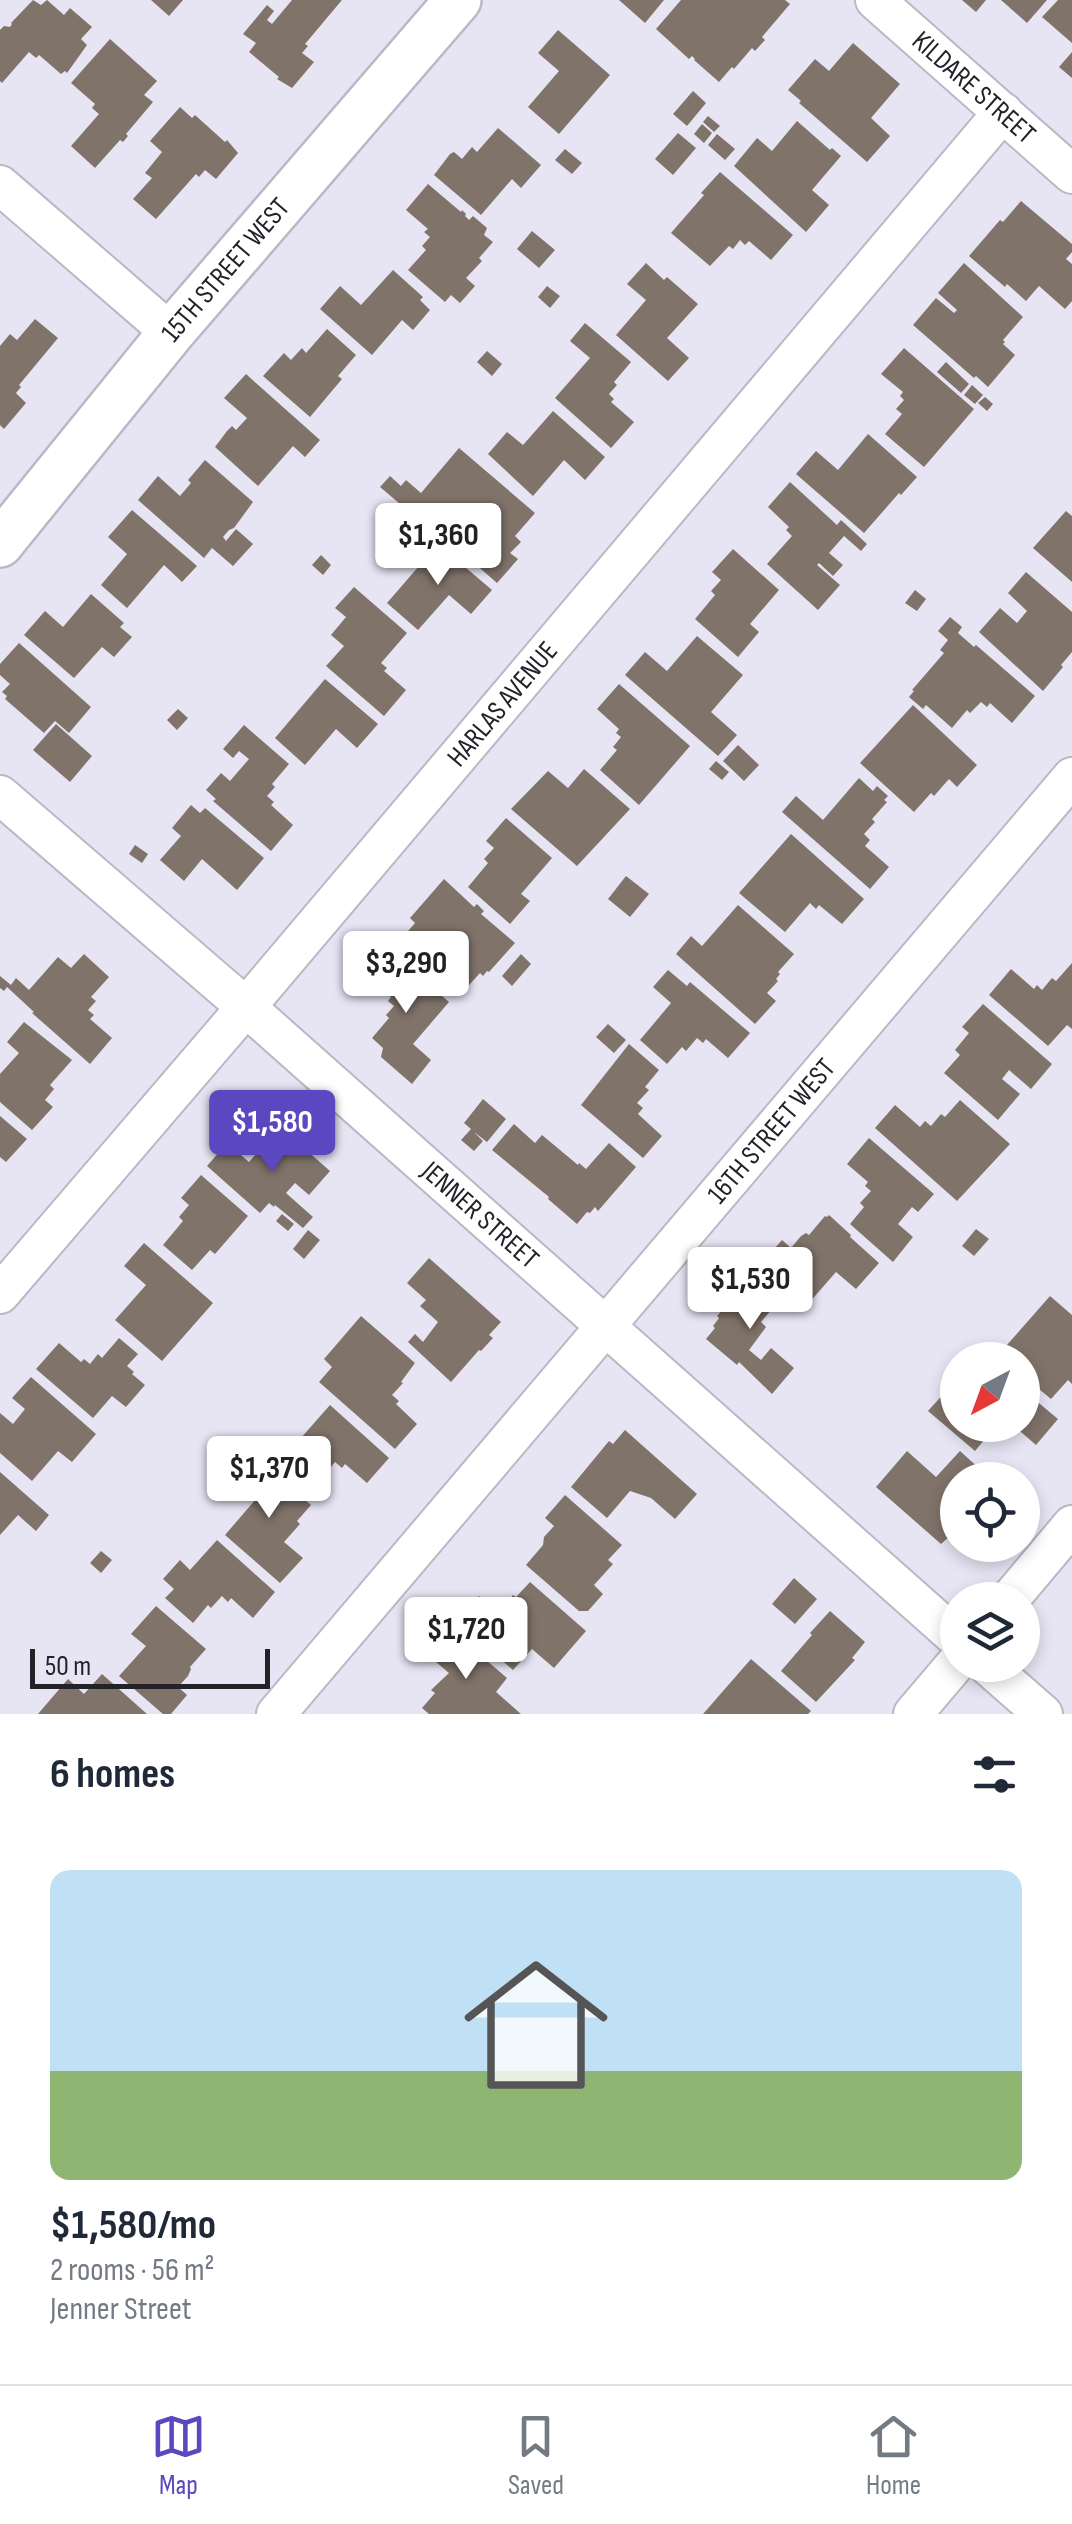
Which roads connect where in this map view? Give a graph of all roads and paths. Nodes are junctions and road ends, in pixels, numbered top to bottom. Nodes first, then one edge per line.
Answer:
1 (458, 0) edge
2 (875, 0) edge
3 (1003, 112) junction
4 (1072, 174) edge
5 (0, 185) edge
6 (171, 333) junction
7 (0, 544) edge
8 (1072, 777) edge
9 (0, 795) edge
10 (246, 1007) junction
11 (0, 1294) edge
12 (607, 1327) junction
13 (1072, 1524) edge
14 (1024, 1582) edge
15 (940, 1623) edge
16 (940, 1682) edge
17 (1006, 1682) edge
18 (276, 1714) edge
19 (912, 1714) edge
20 (1043, 1714) edge

1 - 6 street, 15TH STREET WEST
2 - 3 street, KILDARE STREET
3 - 4 street, KILDARE STREET
3 - 10 street, HARLAS AVENUE
5 - 6 street
6 - 7 street, 15TH STREET WEST
8 - 12 street, 16TH STREET WEST
9 - 10 street, JENNER STREET
10 - 11 street, HARLAS AVENUE
10 - 12 street, JENNER STREET
12 - 15 street, JENNER STREET
12 - 18 street, 16TH STREET WEST
13 - 14 street
16 - 19 street
17 - 20 street

